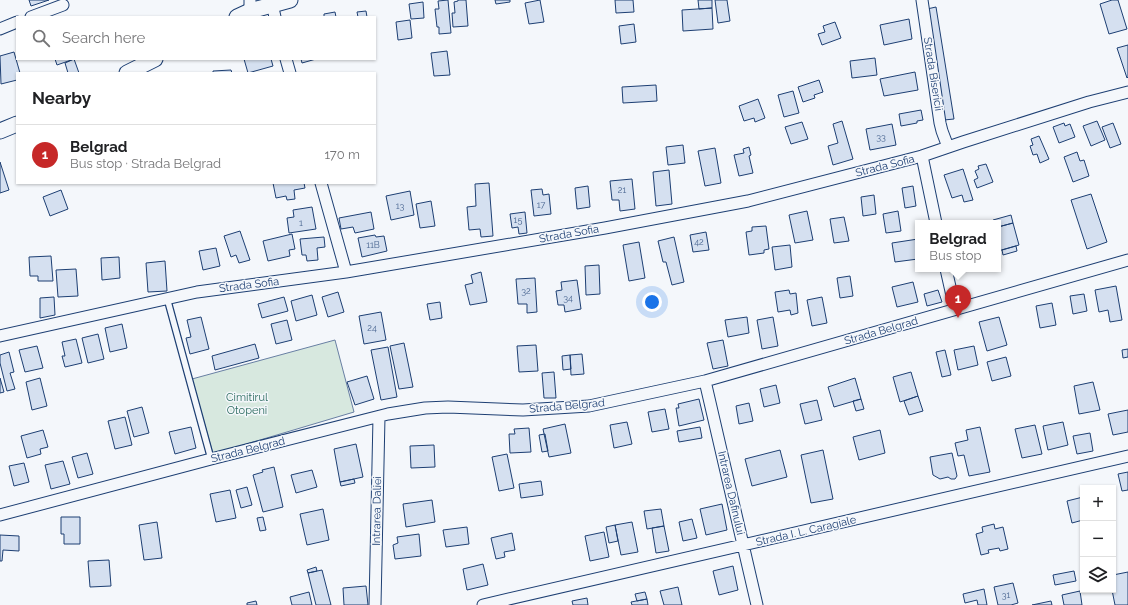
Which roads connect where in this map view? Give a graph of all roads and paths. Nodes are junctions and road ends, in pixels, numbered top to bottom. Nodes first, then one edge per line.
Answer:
1 (290, 0) edge
2 (922, 0) edge
3 (63, 4) dead end
4 (246, 9) edge
5 (273, 11) edge
6 (33, 16) edge
7 (16, 22) edge
8 (0, 29) edge
9 (153, 60) edge
10 (286, 60) edge
11 (129, 72) edge
12 (290, 72) edge
13 (1128, 92) edge
14 (16, 124) edge
15 (0, 131) edge
16 (948, 147) junction
17 (922, 156) junction
18 (321, 184) edge
19 (935, 220) edge
20 (1128, 260) edge
21 (346, 272) junction
22 (947, 272) edge
23 (167, 298) junction
24 (955, 309) junction
25 (0, 336) edge
26 (705, 381) junction
27 (379, 417) junction
28 (1128, 456) edge
29 (211, 459) junction
30 (0, 515) edge
31 (744, 546) junction
32 (375, 605) edge
33 (484, 605) edge
34 (758, 605) edge

1 - 5 main road
2 - 16 street, Strada Bisericii
3 - 6 street
4 - 5 main road
7 - 8 street
9 - 11 main road
10 - 12 street
13 - 16 street, Strada Sofia
14 - 15 main road
16 - 17 street, Strada Sofia
17 - 19 street
17 - 21 street, Strada Sofia
18 - 21 street
20 - 24 street, Strada Belgrad
21 - 23 street, Strada Sofia
22 - 24 street
23 - 25 street, Strada Sofia
23 - 29 lane
24 - 26 street, Strada Belgrad
26 - 27 street, Strada Belgrad
26 - 31 street, Intrarea Dafinului
27 - 29 street, Strada Belgrad
27 - 32 street, Intrarea Daliei
28 - 31 street, Strada I. L. Caragiale
29 - 30 street, Strada Belgrad
31 - 33 street, Strada I. L. Caragiale
31 - 34 street, Intrarea Dafinului

